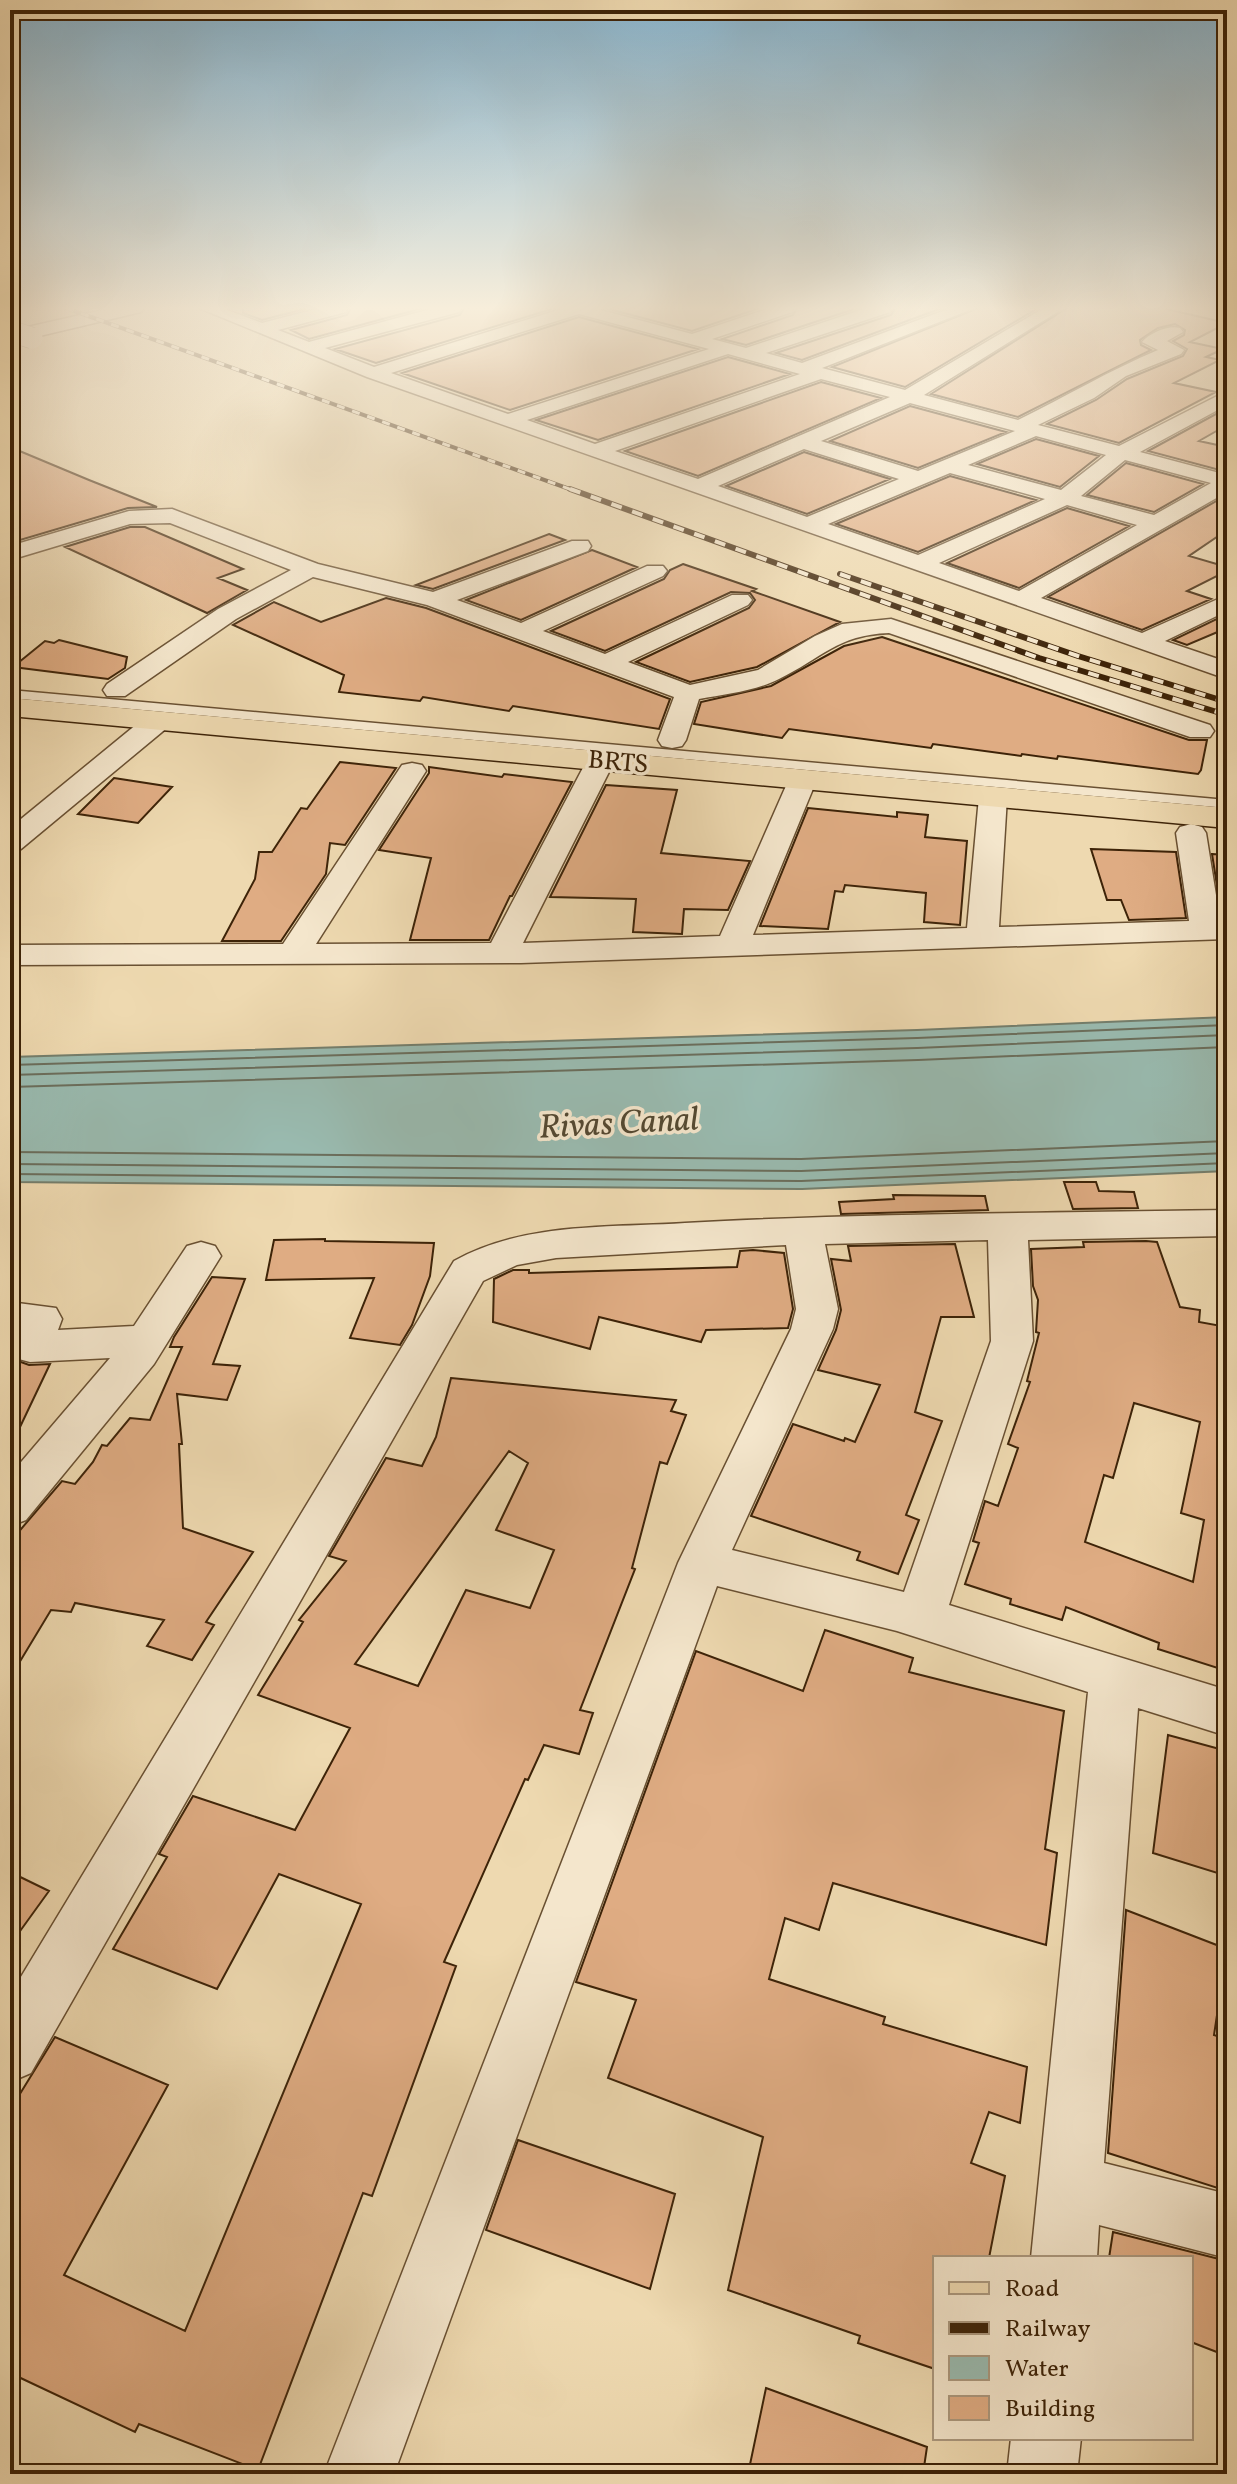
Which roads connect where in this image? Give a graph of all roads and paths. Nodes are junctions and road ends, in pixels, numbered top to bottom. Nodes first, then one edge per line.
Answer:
1 (525, 424) edge
2 (668, 424) edge
3 (848, 424) edge
4 (1011, 424) edge
5 (1034, 424) edge
6 (1177, 424) edge
7 (1027, 428) junction
8 (806, 443) junction
9 (597, 450) junction
10 (1122, 453) junction
11 (948, 466) junction
12 (918, 478) junction
13 (1227, 482) edge
14 (700, 486) junction
15 (1065, 498) junction
16 (1153, 522) junction
17 (807, 525) junction
18 (580, 546) dead end
19 (10, 553) edge
20 (918, 564) junction
21 (310, 569) junction
22 (655, 571) dead end
23 (1022, 599) junction
24 (435, 600) junction
25 (740, 600) dead end
26 (1227, 602) edge
27 (521, 632) junction
28 (1143, 642) junction
29 (605, 663) junction
30 (1227, 671) edge
31 (10, 681) edge
32 (116, 690) junction
33 (688, 693) junction
34 (10, 694) edge
35 (10, 707) edge
36 (158, 721) junction
37 (1200, 731) dead end
38 (672, 740) junction
39 (600, 762) junction
40 (412, 771) dead end
41 (803, 779) junction
42 (1227, 789) edge
43 (993, 797) junction
44 (1227, 804) edge
45 (1227, 818) edge
46 (1191, 833) dead end
47 (10, 843) edge
48 (1217, 930) edge
49 (982, 936) junction
50 (733, 945) junction
51 (502, 953) junction
52 (293, 954) junction
53 (10, 955) edge
54 (1227, 1223) edge
55 (1008, 1227) junction
56 (803, 1231) junction
57 (201, 1256) dead end
58 (10, 1317) edge
59 (147, 1341) junction
60 (10, 1507) edge
61 (702, 1563) junction
62 (920, 1617) junction
63 (1115, 1679) junction
64 (1227, 1713) edge
65 (10, 2052) edge
66 (1071, 2186) junction
67 (1227, 2226) edge
68 (1064, 2256) edge
69 (1046, 2440) edge
70 (359, 2474) edge
71 (1042, 2474) edge

1 - 9 street
2 - 9 street
3 - 8 street
4 - 7 street
5 - 7 street
6 - 10 street
7 - 10 street
7 - 11 street
8 - 12 street
8 - 14 street
9 - 14 street
10 - 13 street
10 - 15 street
11 - 12 street
11 - 15 street
12 - 17 street
13 - 16 street
14 - 17 street
15 - 16 street
15 - 20 street
16 - 23 street
17 - 20 street
18 - 24 street
19 - 21 street
20 - 23 street
21 - 24 street
21 - 32 street
22 - 27 street
23 - 28 street
24 - 27 street
25 - 29 street
26 - 28 street
27 - 29 street
28 - 30 street
29 - 33 street
31 - 32 main road
32 - 38 main road
33 - 37 street
33 - 38 street
34 - 44 lane
35 - 36 main road, BRTS
36 - 39 main road, BRTS
36 - 47 street
38 - 42 main road
39 - 41 main road, BRTS
39 - 51 street
40 - 52 street
41 - 43 main road, BRTS
41 - 50 street
43 - 45 main road, BRTS
43 - 49 street
46 - 48 street
48 - 49 street
49 - 50 street
50 - 51 street
51 - 52 street
52 - 53 street
54 - 55 street
55 - 56 street
55 - 62 street
56 - 61 street
56 - 65 street
57 - 59 street
58 - 59 street
59 - 60 street
61 - 62 street
61 - 70 street
62 - 63 street
63 - 64 street
63 - 66 street
66 - 67 street
66 - 68 street
69 - 71 street

